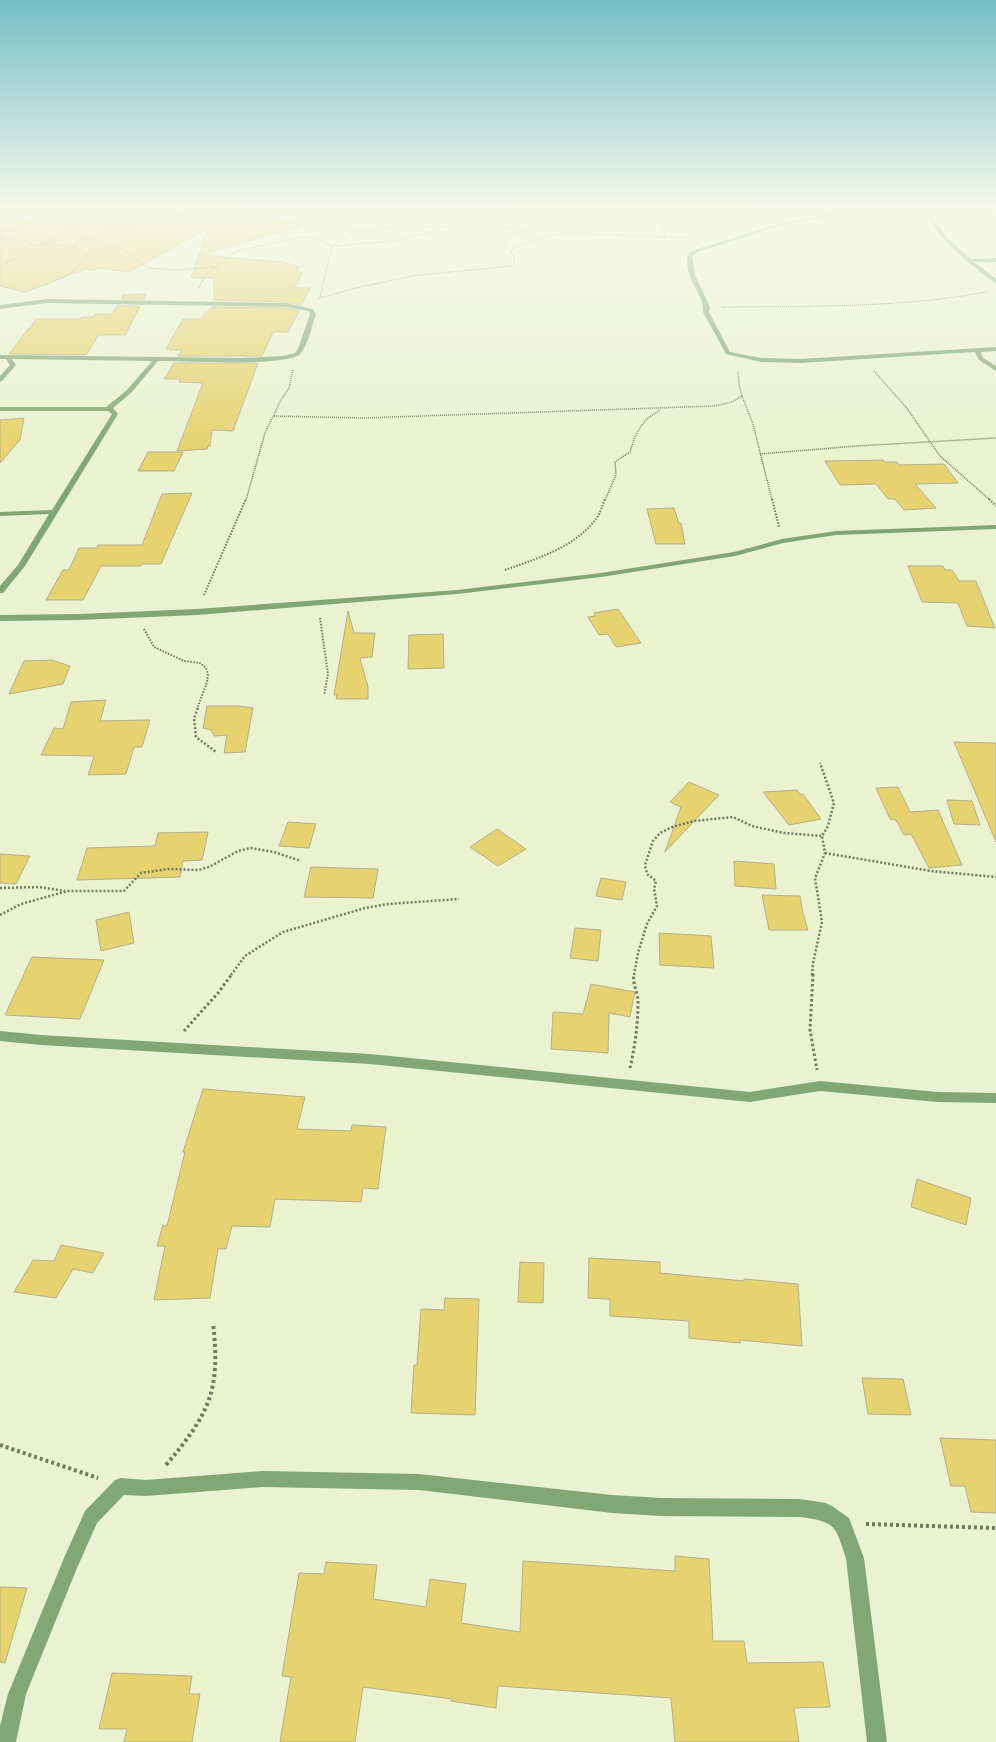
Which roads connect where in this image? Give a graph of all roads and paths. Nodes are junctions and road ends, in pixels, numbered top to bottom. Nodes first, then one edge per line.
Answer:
1 (199, 288) edge
2 (322, 288) edge
3 (358, 288) edge
4 (698, 288) edge
5 (992, 291) dead end
6 (320, 297) junction
7 (188, 303) junction
8 (0, 307) edge
9 (707, 307) junction
10 (313, 314) junction
11 (996, 349) edge
12 (979, 350) junction
13 (297, 354) junction
14 (728, 354) junction
15 (863, 356) junction
16 (0, 357) edge
17 (8, 357) junction
18 (157, 358) junction
19 (996, 369) edge
20 (0, 380) edge
21 (742, 396) junction
22 (0, 408) edge
23 (108, 409) junction
24 (661, 409) junction
25 (274, 416) junction
26 (996, 438) edge
27 (929, 443) junction
28 (760, 454) junction
29 (996, 506) edge
30 (56, 512) junction
31 (0, 514) edge
32 (996, 527) edge
33 (782, 541) junction
34 (503, 571) dead end
35 (0, 591) edge
36 (305, 604) junction
37 (197, 612) junction
38 (136, 615) junction
39 (0, 618) edge
40 (324, 695) dead end
41 (216, 752) dead end
42 (820, 763) dead end
43 (822, 836) junction
44 (825, 853) junction
45 (302, 861) dead end
46 (996, 877) edge
47 (0, 888) edge
48 (68, 891) junction
49 (459, 898) dead end
50 (0, 915) edge
51 (0, 1036) edge
52 (167, 1048) junction
53 (626, 1085) junction
54 (820, 1086) junction
55 (996, 1098) edge
56 (213, 1323) dead end
57 (0, 1445) edge
58 (121, 1486) junction
59 (146, 1488) junction
60 (843, 1524) junction
61 (996, 1528) edge
62 (6, 1742) edge
63 (877, 1742) edge

1 - 7 path
2 - 6 path
3 - 6 path
4 - 9 street
5 - 9 path
6 - 10 path
7 - 8 street
7 - 10 street
9 - 14 street
10 - 13 street
11 - 12 street
12 - 15 street
12 - 19 street
13 - 18 street
13 - 25 path
14 - 15 street
14 - 21 path
15 - 27 path
16 - 17 street
17 - 18 street
17 - 20 street
18 - 23 street
21 - 24 path
21 - 28 path
22 - 23 street
23 - 30 street
24 - 25 path
24 - 34 path
25 - 37 path
26 - 27 path
27 - 28 path
27 - 29 path
28 - 33 path
30 - 31 street
30 - 35 street
32 - 33 street
33 - 36 street
36 - 37 street
36 - 40 path
37 - 38 street
38 - 39 street
38 - 41 path
42 - 43 path
43 - 44 path
43 - 53 path
44 - 46 path
44 - 54 path
45 - 48 path
47 - 48 path
48 - 50 path
49 - 52 path
51 - 52 street
52 - 53 street
53 - 54 street
54 - 55 street
56 - 59 path
57 - 58 path
58 - 59 street
58 - 62 street
59 - 60 street
60 - 61 path
60 - 63 street

